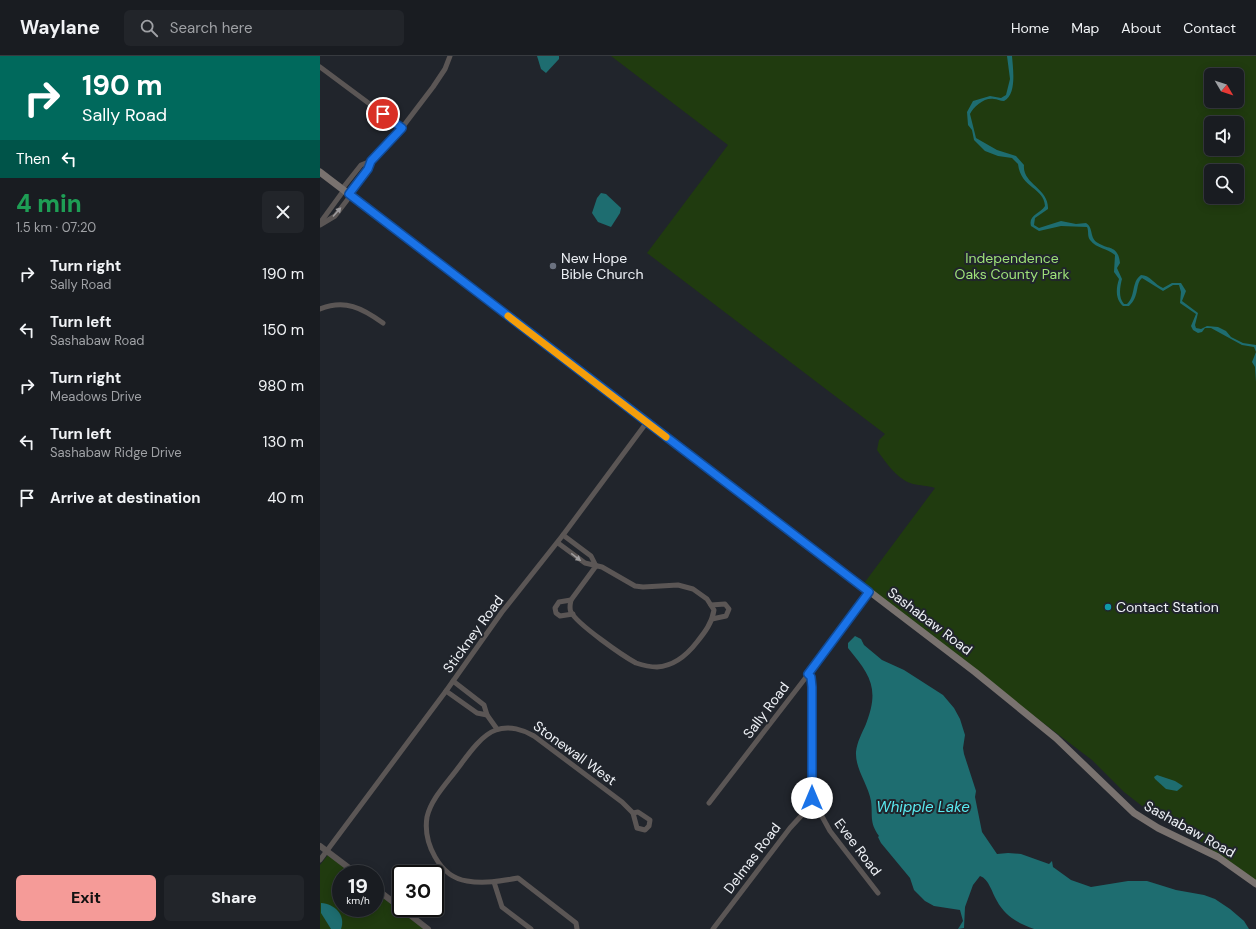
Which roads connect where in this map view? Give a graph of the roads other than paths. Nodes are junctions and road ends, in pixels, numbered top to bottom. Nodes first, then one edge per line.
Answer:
1 (450, 56) edge
2 (320, 66) edge
3 (402, 128) junction
4 (371, 161) junction
5 (320, 172) edge
6 (346, 192) junction
7 (320, 224) edge
8 (320, 309) edge
9 (383, 322) dead end
10 (647, 422) junction
11 (563, 535) junction
12 (558, 543) junction
13 (596, 566) junction
14 (869, 592) junction
15 (570, 600) junction
16 (711, 605) junction
17 (573, 614) junction
18 (712, 619) junction
19 (808, 674) junction
20 (453, 681) junction
21 (446, 691) junction
22 (470, 694) junction
23 (463, 702) junction
24 (487, 715) junction
25 (497, 729) junction
26 (813, 802) junction
27 (709, 803) dead end
28 (633, 813) dead end
29 (320, 846) edge
30 (327, 851) junction
31 (320, 860) edge
32 (345, 865) edge
33 (494, 882) junction
34 (1256, 884) edge
35 (878, 893) dead end
36 (384, 895) edge
37 (392, 901) edge
38 (413, 917) edge
39 (428, 929) edge
40 (531, 929) edge
41 (577, 929) edge
42 (713, 929) edge

1 - 3 street
2 - 3 street
3 - 4 street
4 - 6 street
4 - 6 street
5 - 6 main road, Sashabaw Road
6 - 7 street
7 -> 6 street
6 - 10 main road, Sashabaw Road
8 - 9 street
10 - 11 street, Stickney Road
10 - 14 main road, Sashabaw Road
11 - 12 street, Stickney Road
11 - 13 street
12 -> 13 street
12 - 20 street, Stickney Road
13 - 15 street
13 - 16 street
14 - 19 street, Sally Road
14 - 34 main road, Sashabaw Road
15 - 17 street
15 - 17 street
16 - 18 street
16 - 18 street
17 - 18 street
19 - 26 street, Evee Road
19 - 27 street, Sally Road
20 - 21 street, Stickney Road
20 - 22 street
21 - 23 street
21 - 30 street, Stickney Road
22 - 23 street
22 - 24 street
23 - 24 street
24 - 25 street
25 - 28 street, Stonewall West
25 - 33 street
26 - 35 street, Evee Road
26 - 42 street, Delmas Road
29 - 30 street
30 - 31 street, Stickney Road
30 - 32 street
33 - 40 street
33 - 41 street
36 - 37 street
38 - 39 street

